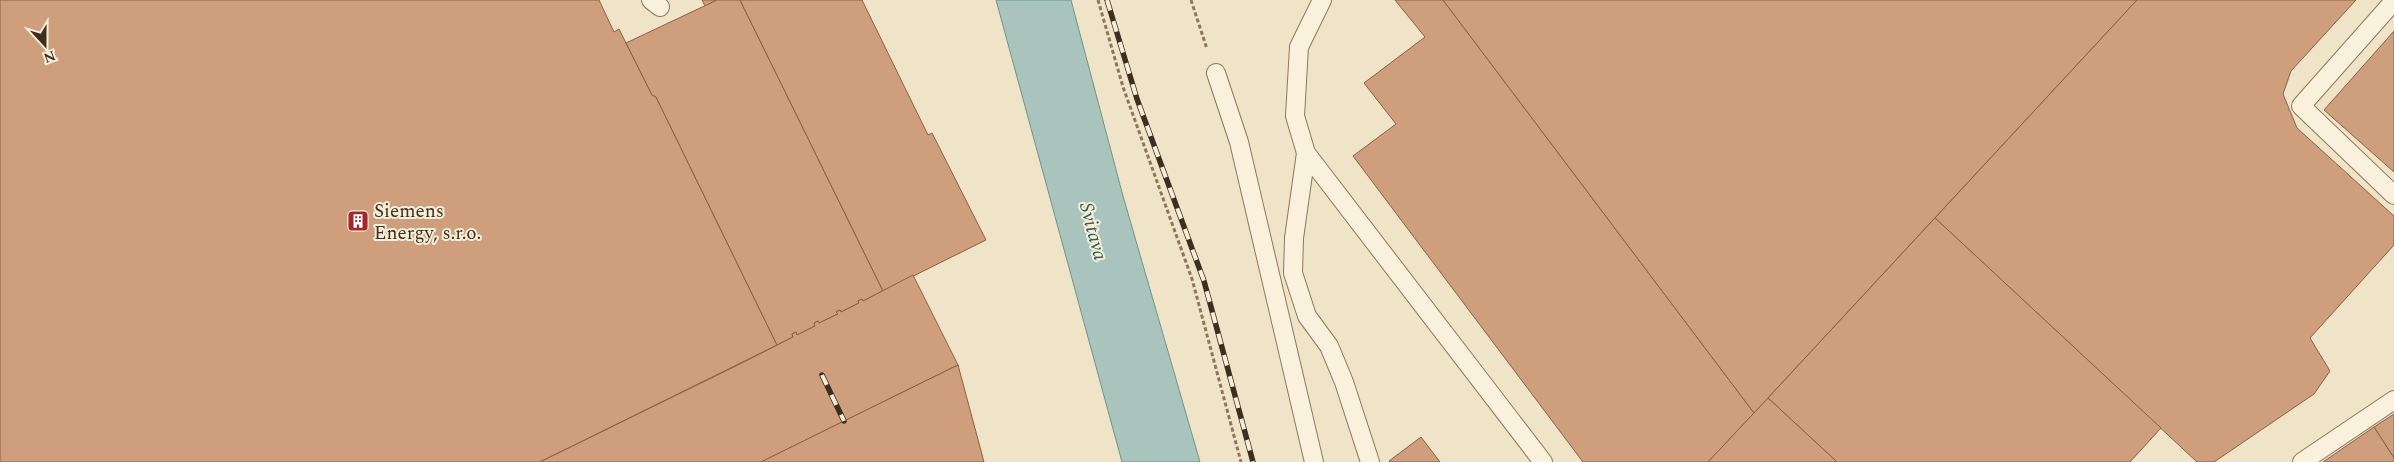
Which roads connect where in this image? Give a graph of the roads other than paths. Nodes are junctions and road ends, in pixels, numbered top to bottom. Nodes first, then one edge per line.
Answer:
1 (1322, 0) edge
2 (2394, 1) edge
3 (1216, 74) road end
4 (1306, 152) junction
5 (2394, 195) edge
6 (2394, 400) edge
7 (1314, 462) edge
8 (1370, 462) edge
9 (1544, 462) edge
10 (2302, 462) edge

1 - 4 lane
2 - 5 lane
3 - 7 lane
4 - 8 lane
4 - 9 lane
6 - 10 lane

